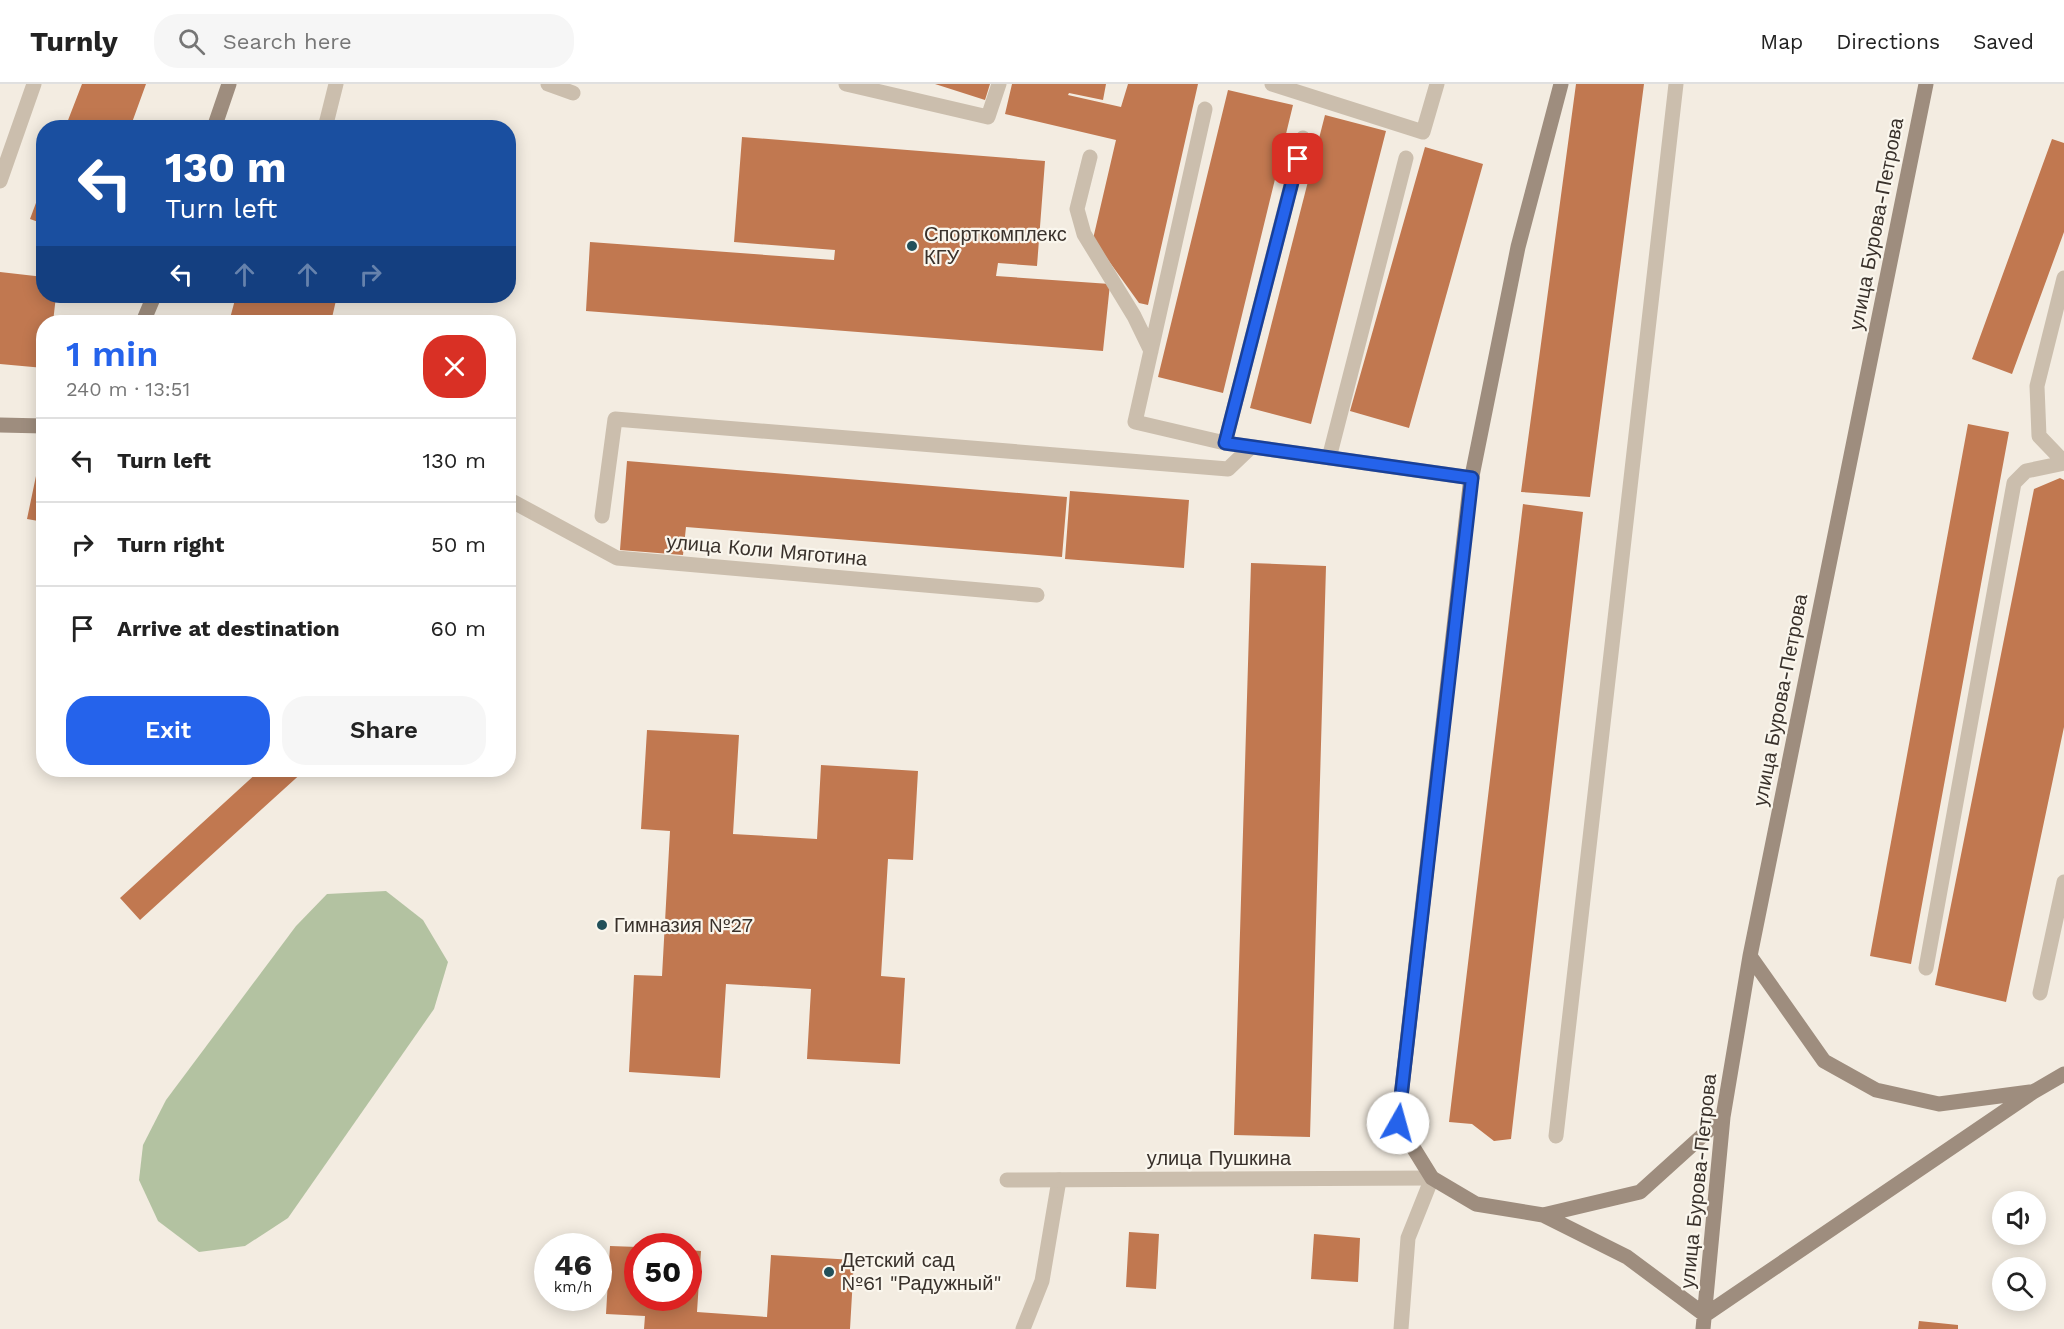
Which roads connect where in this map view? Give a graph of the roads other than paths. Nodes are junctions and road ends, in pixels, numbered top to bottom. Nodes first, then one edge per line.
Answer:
1 (34, 84) edge
2 (229, 84) edge
3 (336, 84) edge
4 (548, 84) edge
5 (846, 84) edge
6 (999, 84) edge
7 (1272, 84) edge
8 (1437, 84) edge
9 (1561, 84) edge
10 (1676, 84) edge
11 (1926, 84) edge
12 (573, 93) dead end
13 (1205, 109) dead end
14 (217, 120) edge
15 (327, 120) edge
16 (1303, 138) dead end
17 (1090, 157) dead end
18 (1406, 158) dead end
19 (0, 181) edge
20 (2064, 278) edge
21 (1151, 351) junction
22 (0, 425) edge
23 (36, 426) edge
24 (1225, 443) junction
25 (1251, 447) junction
26 (1329, 458) junction
27 (2064, 462) edge
28 (1472, 478) junction
29 (516, 503) edge
30 (602, 516) dead end
31 (1037, 595) dead end
32 (2064, 882) edge
33 (1750, 956) junction
34 (1926, 968) dead end
35 (2040, 993) dead end
36 (2064, 1074) edge
37 (2033, 1092) junction
38 (1723, 1117) junction
39 (1557, 1136) dead end
40 (1432, 1178) junction
41 (1007, 1180) dead end
42 (1059, 1180) junction
43 (1543, 1215) junction
44 (1704, 1322) edge
45 (1023, 1329) edge
46 (1401, 1329) edge

1 - 19 street
2 - 14 main road
3 - 15 street
4 - 12 street
5 - 6 street
7 - 8 street
9 - 28 main road
10 - 39 street
11 - 33 main road, улица Бурова-Петрова
13 - 21 street
16 - 24 street
17 - 21 street
18 - 26 street
20 - 27 street
21 - 24 street
22 - 23 main road
24 - 25 street
25 - 26 street
25 - 30 street
26 - 28 street
27 - 34 street
28 - 40 main road
29 - 31 street, улица Коли Мяготина
32 - 35 street
33 - 37 main road
33 - 38 main road, улица Бурова-Петрова
36 - 37 main road
37 - 44 main road
38 - 43 main road
38 - 44 main road, улица Бурова-Петрова
40 - 42 street, улица Пушкина
40 - 43 main road
40 - 46 street
41 - 42 street, улица Пушкина
42 - 45 street
43 - 44 main road

